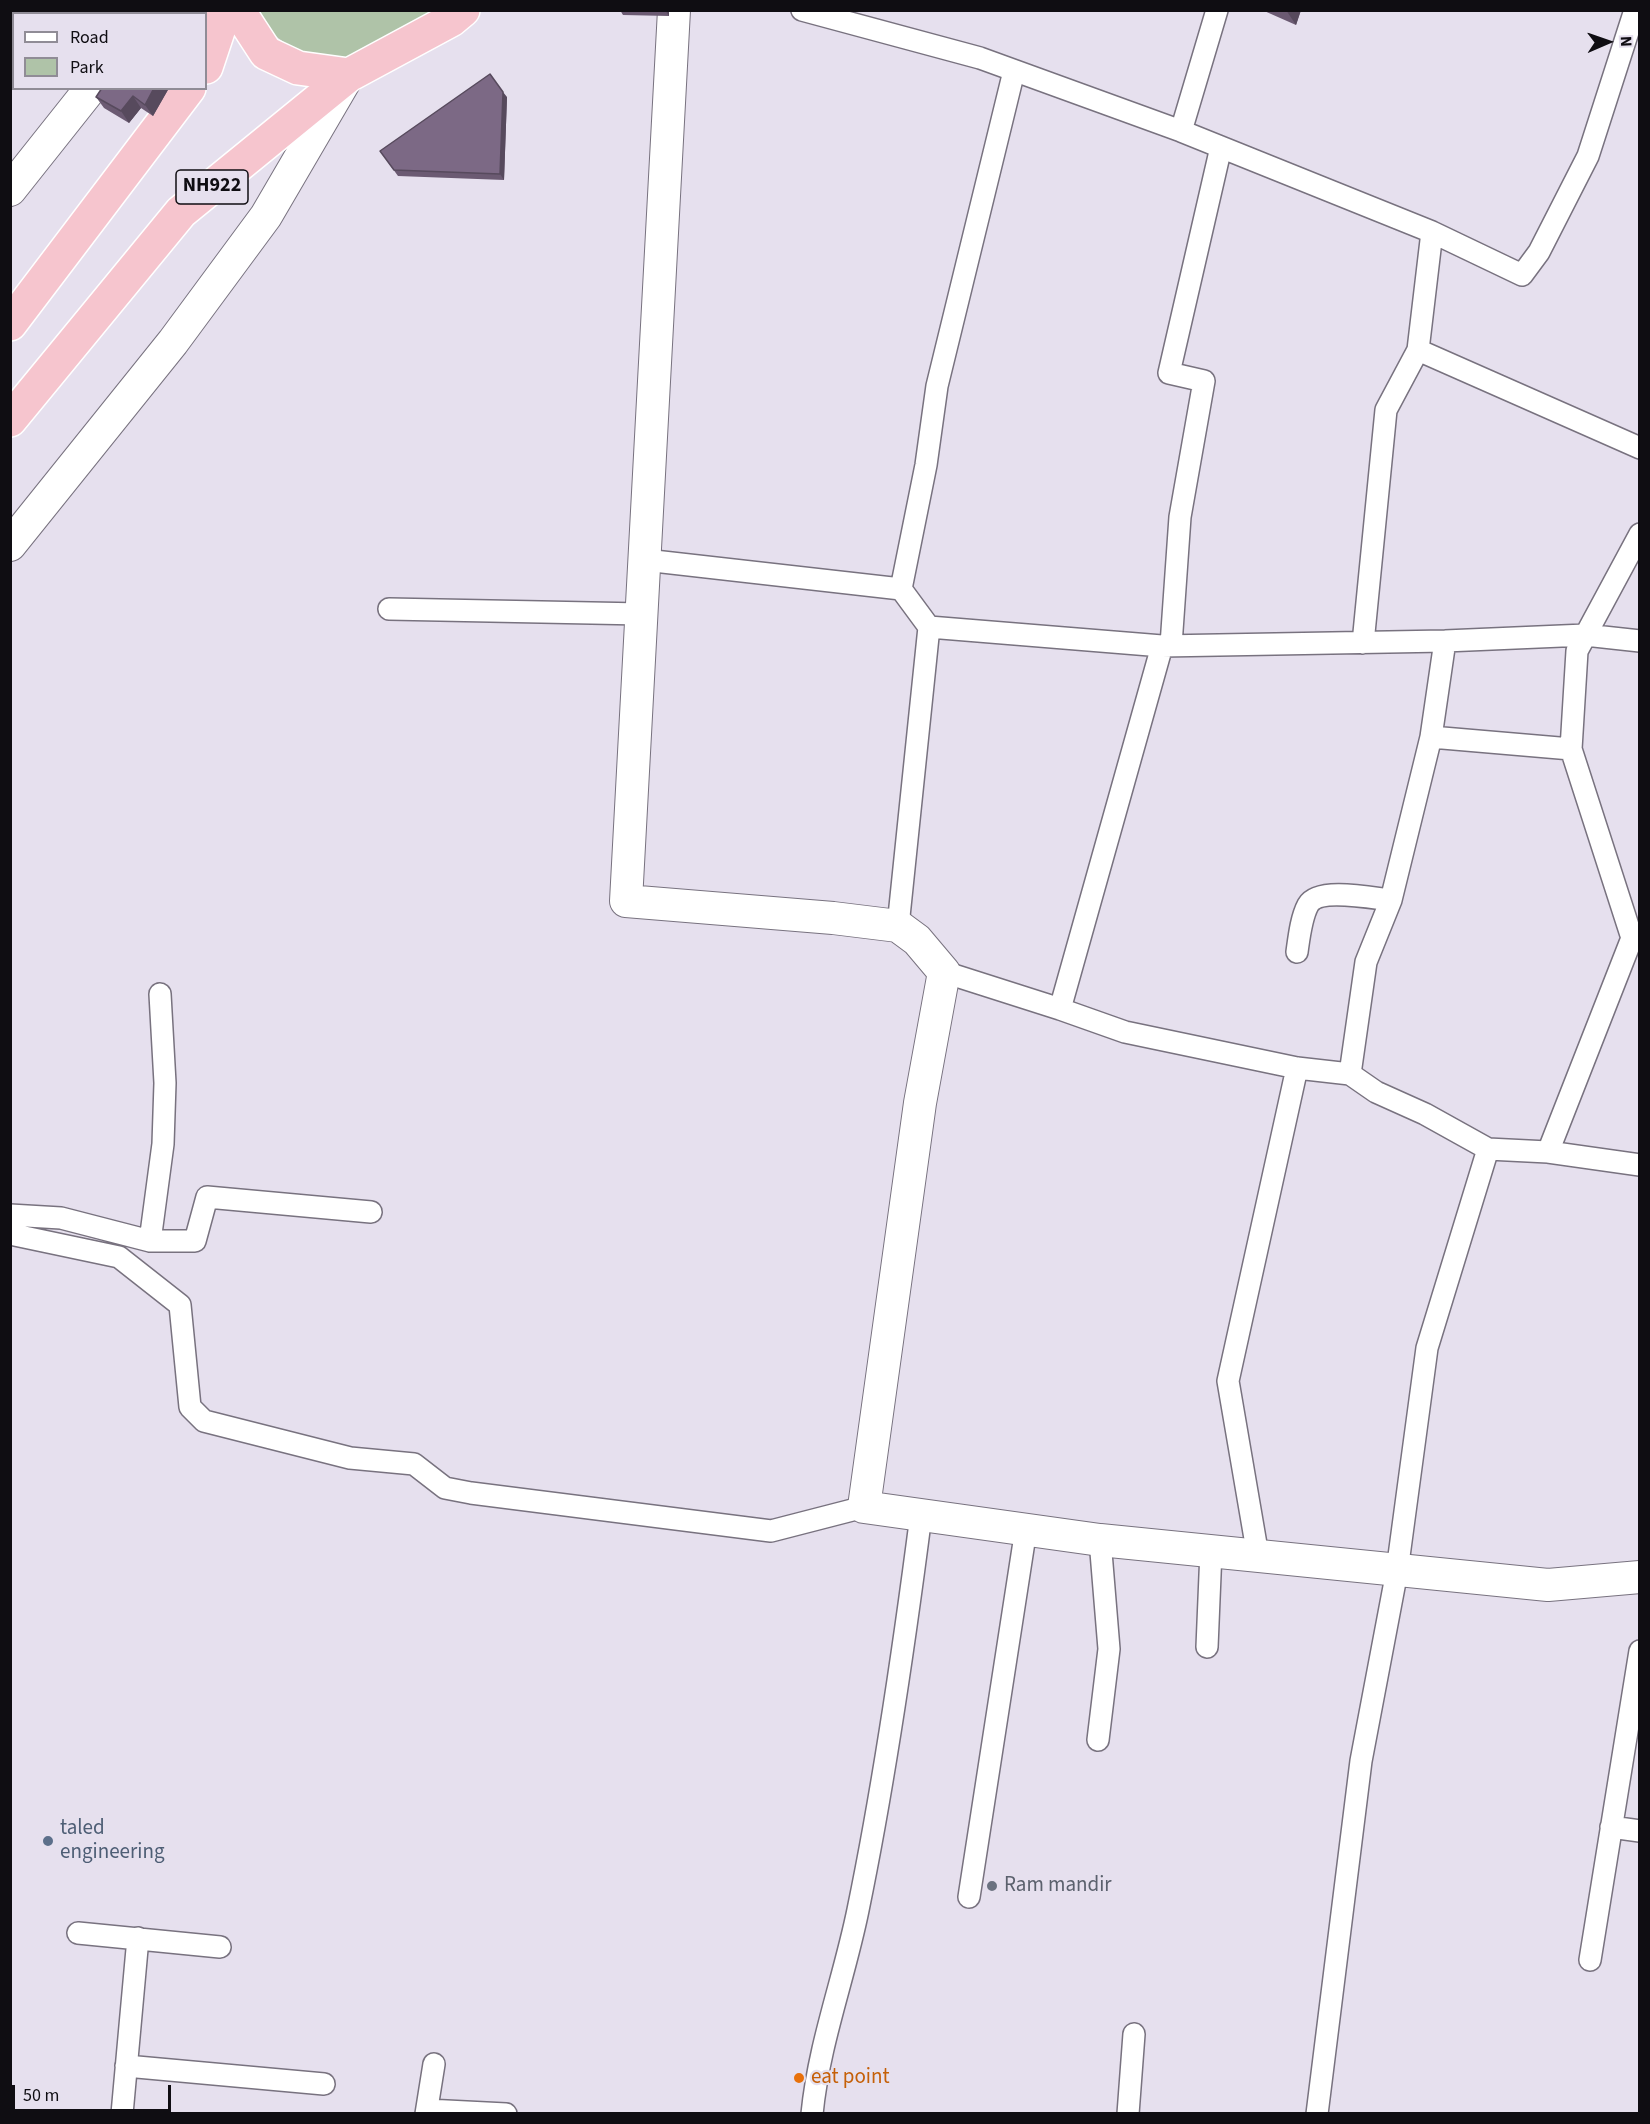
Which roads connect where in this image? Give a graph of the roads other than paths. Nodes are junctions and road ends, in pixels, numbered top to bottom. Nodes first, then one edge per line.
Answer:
1 (225, 10) edge
2 (238, 10) edge
3 (463, 10) edge
4 (674, 10) edge
5 (802, 10) edge
6 (1217, 10) edge
7 (1635, 10) edge
8 (207, 64) edge
9 (1014, 71) junction
10 (349, 75) junction
11 (89, 90) edge
12 (187, 90) edge
13 (1181, 131) junction
14 (1221, 147) junction
15 (10, 190) edge
16 (1432, 232) junction
17 (10, 324) edge
18 (1418, 350) junction
19 (10, 420) edge
20 (1640, 448) edge
21 (1640, 534) edge
22 (10, 544) edge
23 (645, 560) junction
24 (901, 589) junction
25 (389, 609) dead end
26 (642, 615) junction
27 (930, 627) junction
28 (1585, 635) junction
29 (1640, 640) edge
30 (1445, 641) junction
31 (1363, 643) junction
32 (1166, 645) junction
33 (1431, 737) junction
34 (1571, 749) junction
35 (1391, 900) junction
36 (898, 926) junction
37 (1297, 952) dead end
38 (944, 972) junction
39 (160, 994) dead end
40 (1060, 1009) junction
41 (1297, 1068) junction
42 (1350, 1074) junction
43 (1488, 1149) junction
44 (1548, 1152) junction
45 (1640, 1165) edge
46 (371, 1212) dead end
47 (10, 1215) edge
48 (10, 1234) edge
49 (150, 1241) junction
50 (864, 1507) junction
51 (921, 1515) junction
52 (1026, 1529) junction
53 (1100, 1540) junction
54 (1211, 1551) junction
55 (1258, 1556) junction
56 (1398, 1570) junction
57 (1640, 1576) edge
58 (1208, 1647) dead end
59 (1640, 1651) edge
60 (1098, 1740) dead end
61 (1611, 1827) junction
62 (1640, 1831) edge
63 (969, 1898) dead end
64 (78, 1933) dead end
65 (138, 1938) junction
66 (220, 1947) dead end
67 (1590, 1960) dead end
68 (1134, 2034) dead end
69 (434, 2064) dead end
70 (126, 2066) junction
71 (324, 2084) dead end
72 (426, 2112) edge
73 (122, 2114) edge
74 (506, 2114) edge
75 (812, 2114) edge
76 (1128, 2114) edge
77 (1317, 2114) edge

1 - 8 highway
2 - 10 highway
3 - 10 highway, NH922
4 - 23 street
5 - 9 street
6 - 13 street
7 - 16 street
9 - 13 street
9 - 24 street
10 - 19 highway, NH922
10 - 22 street
11 - 15 street
12 - 17 highway
13 - 14 street
14 - 16 street
14 - 32 street
16 - 18 street
18 - 20 street
18 - 31 street
21 - 28 street
23 - 24 street
23 - 26 street
24 - 27 street
25 - 26 street
26 - 36 street
27 - 32 street
27 - 36 street
28 - 29 street
28 - 30 street
28 - 34 street
30 - 31 street
30 - 33 street
31 - 32 street
32 - 40 street
33 - 34 street
33 - 35 street
34 - 44 street
35 - 37 street
35 - 42 street
36 - 38 street
38 - 40 street
38 - 50 street
39 - 49 street
40 - 41 street
41 - 42 street
41 - 55 street
42 - 43 street
43 - 44 street
43 - 56 street
44 - 45 street
46 - 49 street
47 - 49 street
48 - 50 street
50 - 51 street
51 - 52 street
51 - 75 street
52 - 53 street
52 - 63 street
53 - 54 street
53 - 60 street
54 - 55 street
54 - 58 street
55 - 56 street
56 - 57 street
56 - 77 street
59 - 61 street
61 - 62 street
61 - 67 street
64 - 65 street
65 - 66 street
65 - 70 street
68 - 76 street
69 - 72 street
70 - 71 street
70 - 73 street
72 - 74 street

